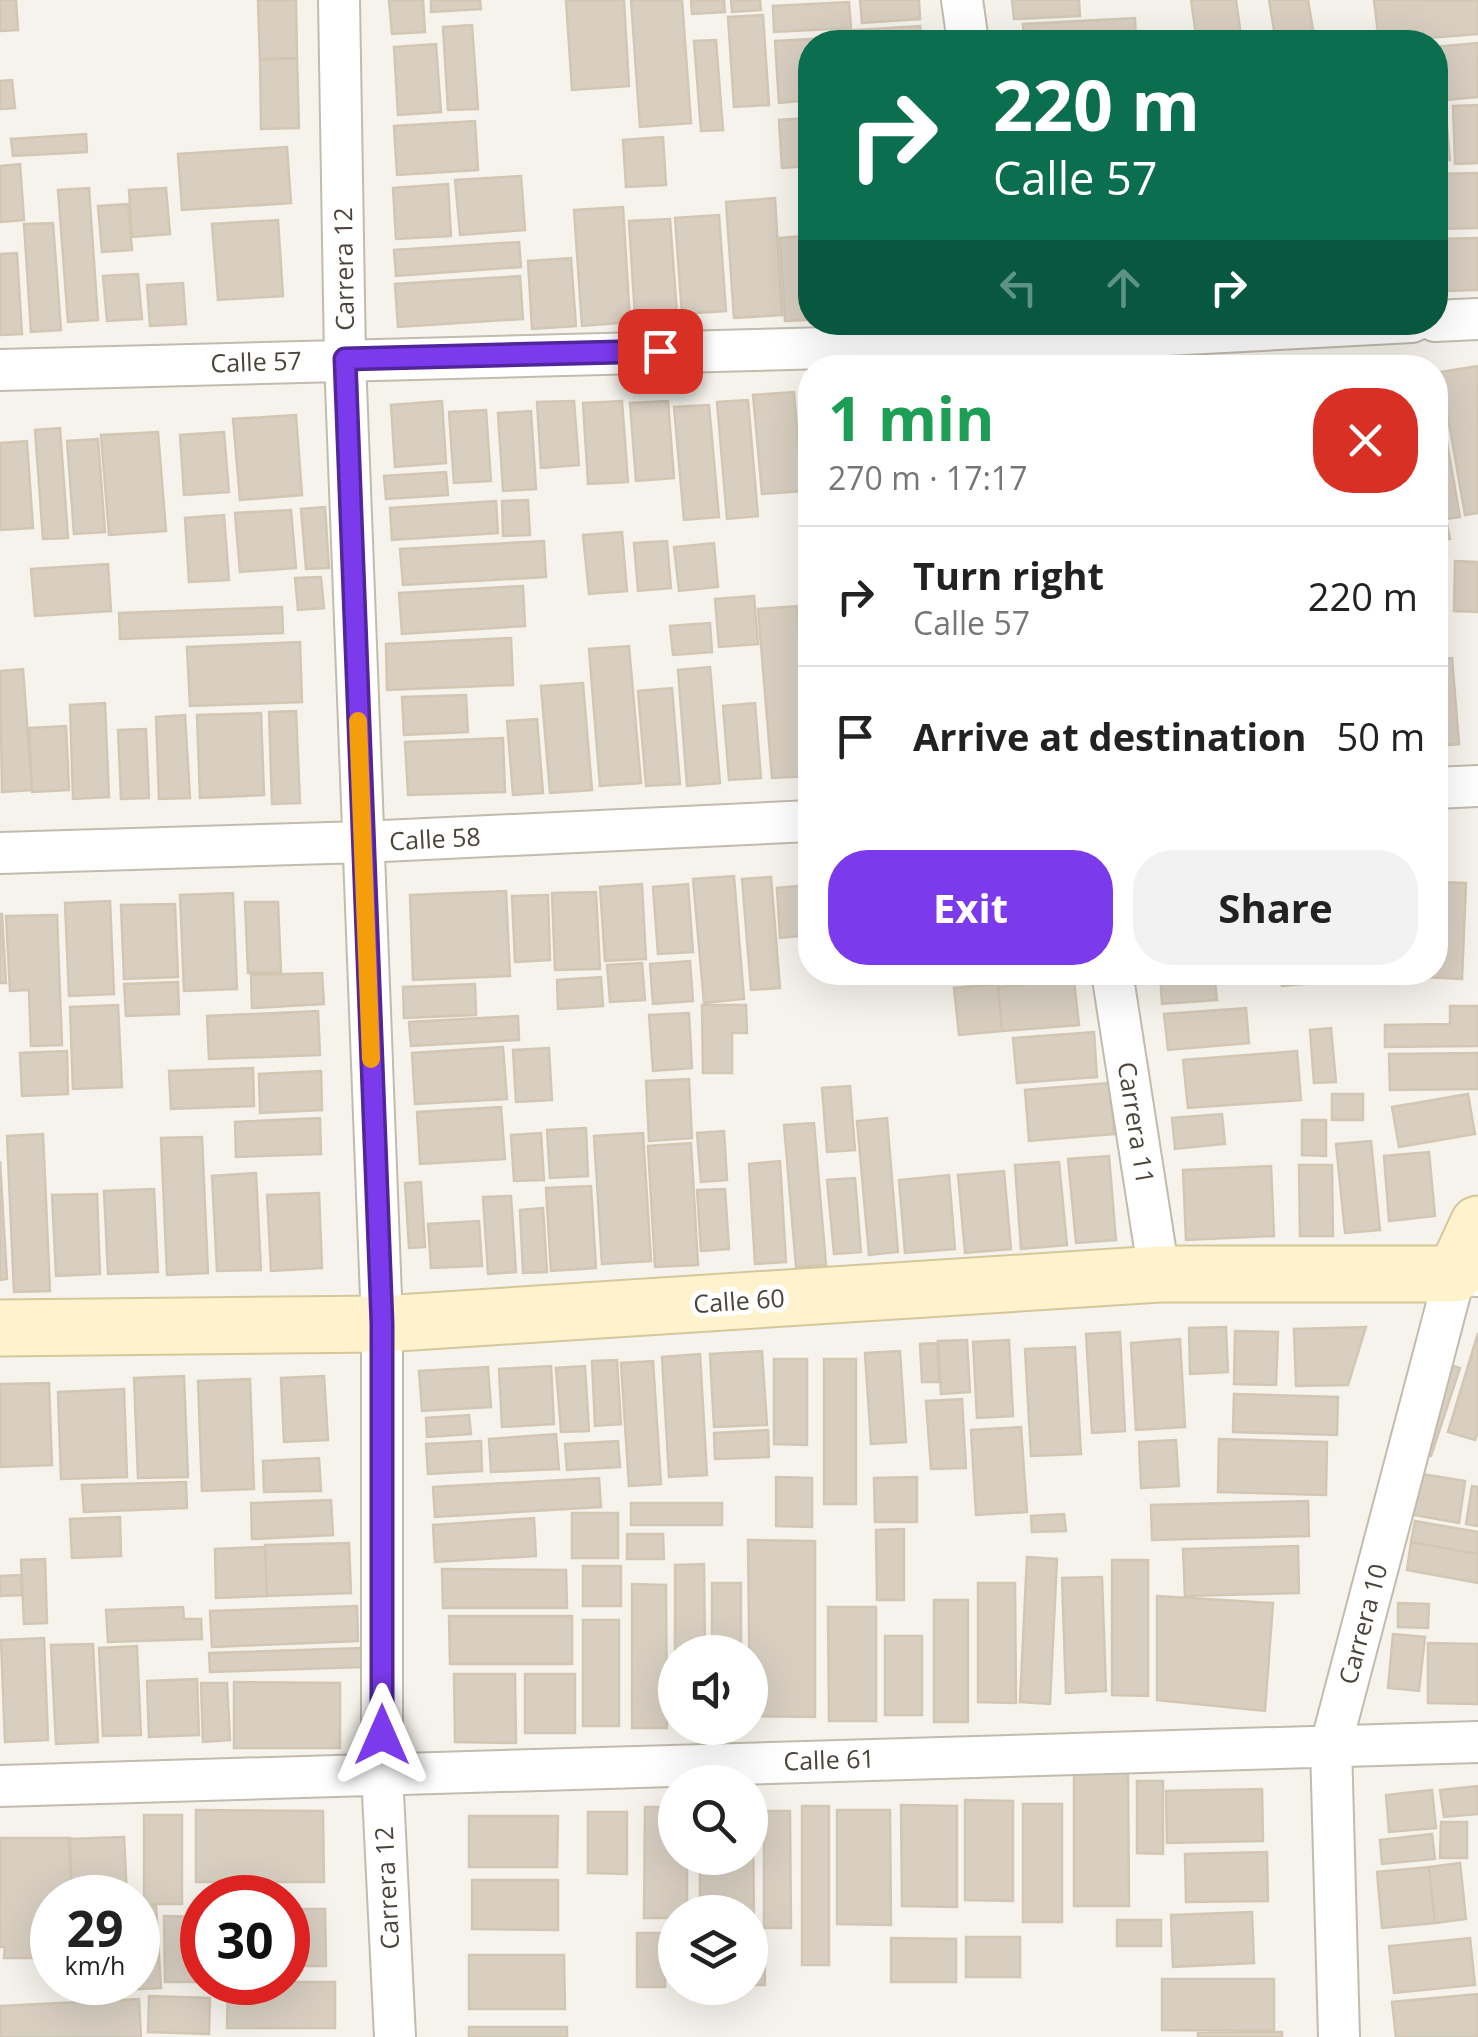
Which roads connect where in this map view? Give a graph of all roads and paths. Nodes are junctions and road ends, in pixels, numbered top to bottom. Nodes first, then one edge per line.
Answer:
1 (339, 0) edge
2 (962, 0) edge
3 (966, 30) edge
4 (1478, 319) edge
5 (1448, 320) edge
6 (1177, 335) edge
7 (1015, 344) edge
8 (345, 359) junction
9 (0, 370) edge
10 (1478, 786) edge
11 (1448, 787) edge
12 (798, 822) edge
13 (362, 842) junction
14 (0, 852) edge
15 (1114, 985) edge
16 (1478, 1224) edge
17 (1159, 1274) junction
18 (1466, 1275) edge
19 (382, 1324) junction
20 (0, 1328) edge
21 (1478, 1742) edge
22 (1332, 1745) junction
23 (382, 1772) junction
24 (0, 1786) edge
25 (395, 2037) edge
26 (1339, 2037) edge

1 - 8 street, Carrera 12
2 - 3 street
4 - 5 street
6 - 7 street, Calle 57
7 - 8 street, Calle 57
8 - 9 street, Calle 57
8 - 13 street, Carrera 12
10 - 11 street
12 - 13 street, Calle 58
13 - 14 street, Calle 58
13 - 19 street, Carrera 12
15 - 17 street, Carrera 11
16 - 18 street, Carrera 10
17 - 18 street, Calle 60
17 - 19 street, Calle 60
18 - 22 street, Carrera 10
19 - 20 street, Calle 60
19 - 23 street, Carrera 12
21 - 22 street, Calle 61
22 - 23 street, Calle 61
22 - 26 street, Carrera 10
23 - 24 street, Calle 61
23 - 25 street, Carrera 12

